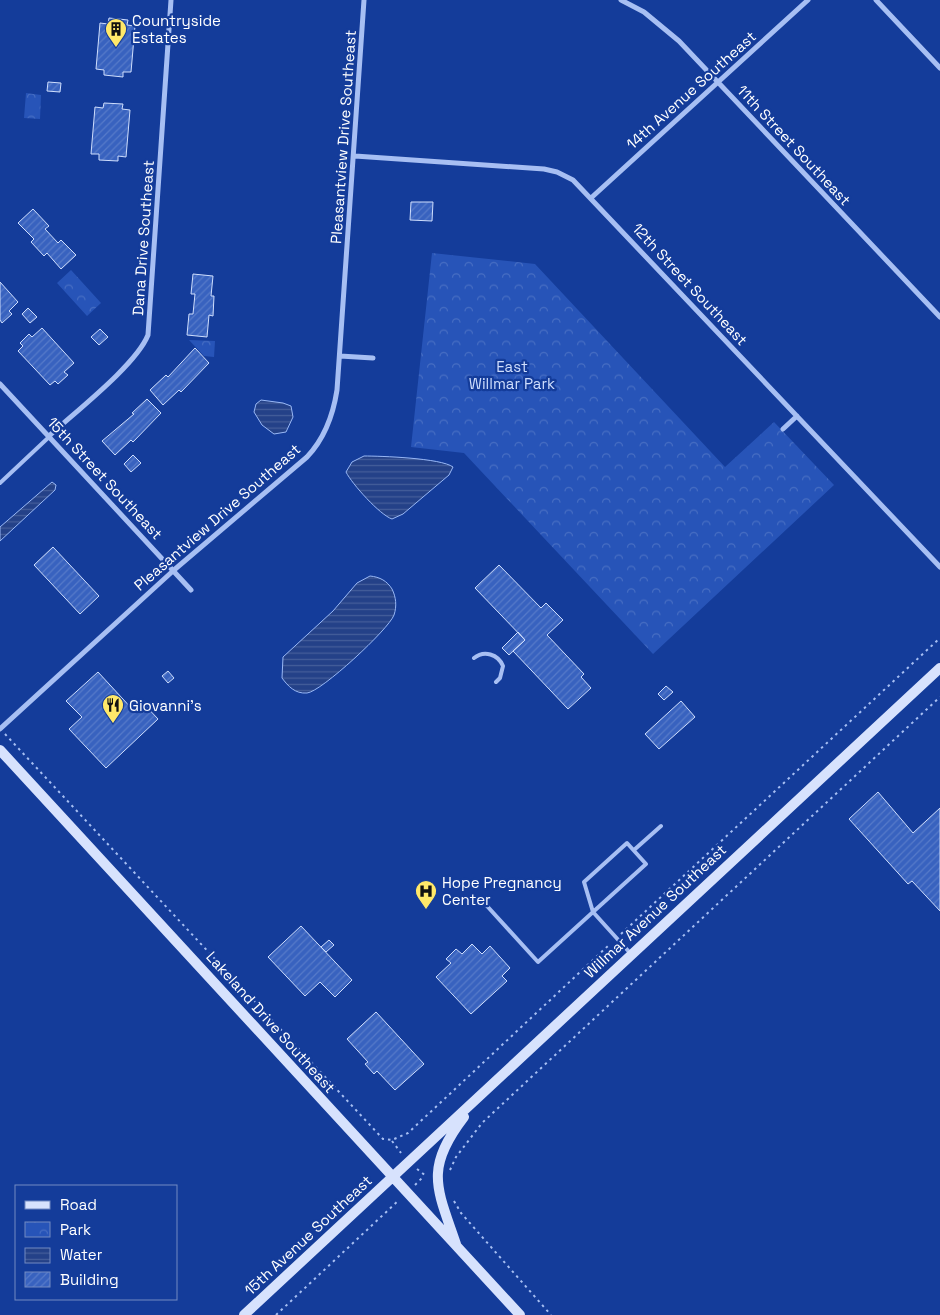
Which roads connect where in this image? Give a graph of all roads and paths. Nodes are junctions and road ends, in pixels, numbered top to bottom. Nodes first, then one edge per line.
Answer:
1 (171, 0) edge
2 (364, 0) edge
3 (621, 0) edge
4 (808, 0) edge
5 (876, 0) edge
6 (940, 68) edge
7 (717, 82) junction
8 (355, 156) junction
9 (591, 198) junction
10 (940, 318) edge
11 (340, 356) junction
12 (373, 358) dead end
13 (0, 384) edge
14 (797, 416) junction
15 (783, 429) dead end
16 (49, 436) junction
17 (0, 483) edge
18 (940, 567) edge
19 (174, 570) junction
20 (192, 590) dead end
21 (940, 638) edge
22 (474, 658) dead end
23 (940, 668) edge
24 (496, 682) dead end
25 (940, 697) edge
26 (0, 729) edge
27 (0, 750) edge
28 (661, 826) dead end
29 (634, 850) junction
30 (487, 906) dead end
31 (593, 912) junction
32 (616, 938) junction
33 (631, 954) junction
34 (481, 1095) junction
35 (393, 1178) junction
36 (437, 1178) junction
37 (406, 1193) junction
38 (453, 1199) dead end
39 (457, 1248) junction
40 (244, 1315) edge
41 (276, 1315) edge
42 (520, 1315) edge
43 (551, 1315) edge

1 - 16 street, Dana Drive Southeast
2 - 8 street, Pleasantview Drive Southeast
3 - 7 street, 11th Street Southeast
4 - 7 street, 14th Avenue Southeast
5 - 6 street
7 - 9 street, 14th Avenue Southeast
7 - 10 street, 11th Street Southeast
8 - 9 street, 12th Street Southeast
8 - 11 street, Pleasantview Drive Southeast
9 - 14 street, 12th Street Southeast
11 - 12 street
11 - 19 street, Pleasantview Drive Southeast
13 - 16 street, 15th Street Southeast
14 - 15 street
14 - 18 street, 12th Street Southeast
16 - 17 lane
16 - 19 street, 15th Street Southeast
19 - 20 street, 15th Street Southeast
19 - 26 street, Pleasantview Drive Southeast
21 - 32 path
22 - 24 lane
23 - 33 main road, Willmar Avenue Southeast
25 - 36 path
26 - 32 path
27 - 35 main road, Lakeland Drive Southeast
28 - 29 lane
29 - 31 lane
29 - 31 lane
30 - 31 lane
31 - 32 lane
32 - 33 lane
33 - 34 main road, Willmar Avenue Southeast
34 - 35 main road, Willmar Avenue Southeast
34 - 36 main road
35 - 37 main road, Lakeland Drive Southeast
35 - 40 main road, 15th Avenue Southeast
36 - 37 path
36 - 39 main road
37 - 39 main road, Lakeland Drive Southeast
37 - 41 path
38 - 43 path
39 - 42 main road, Lakeland Drive Southeast

